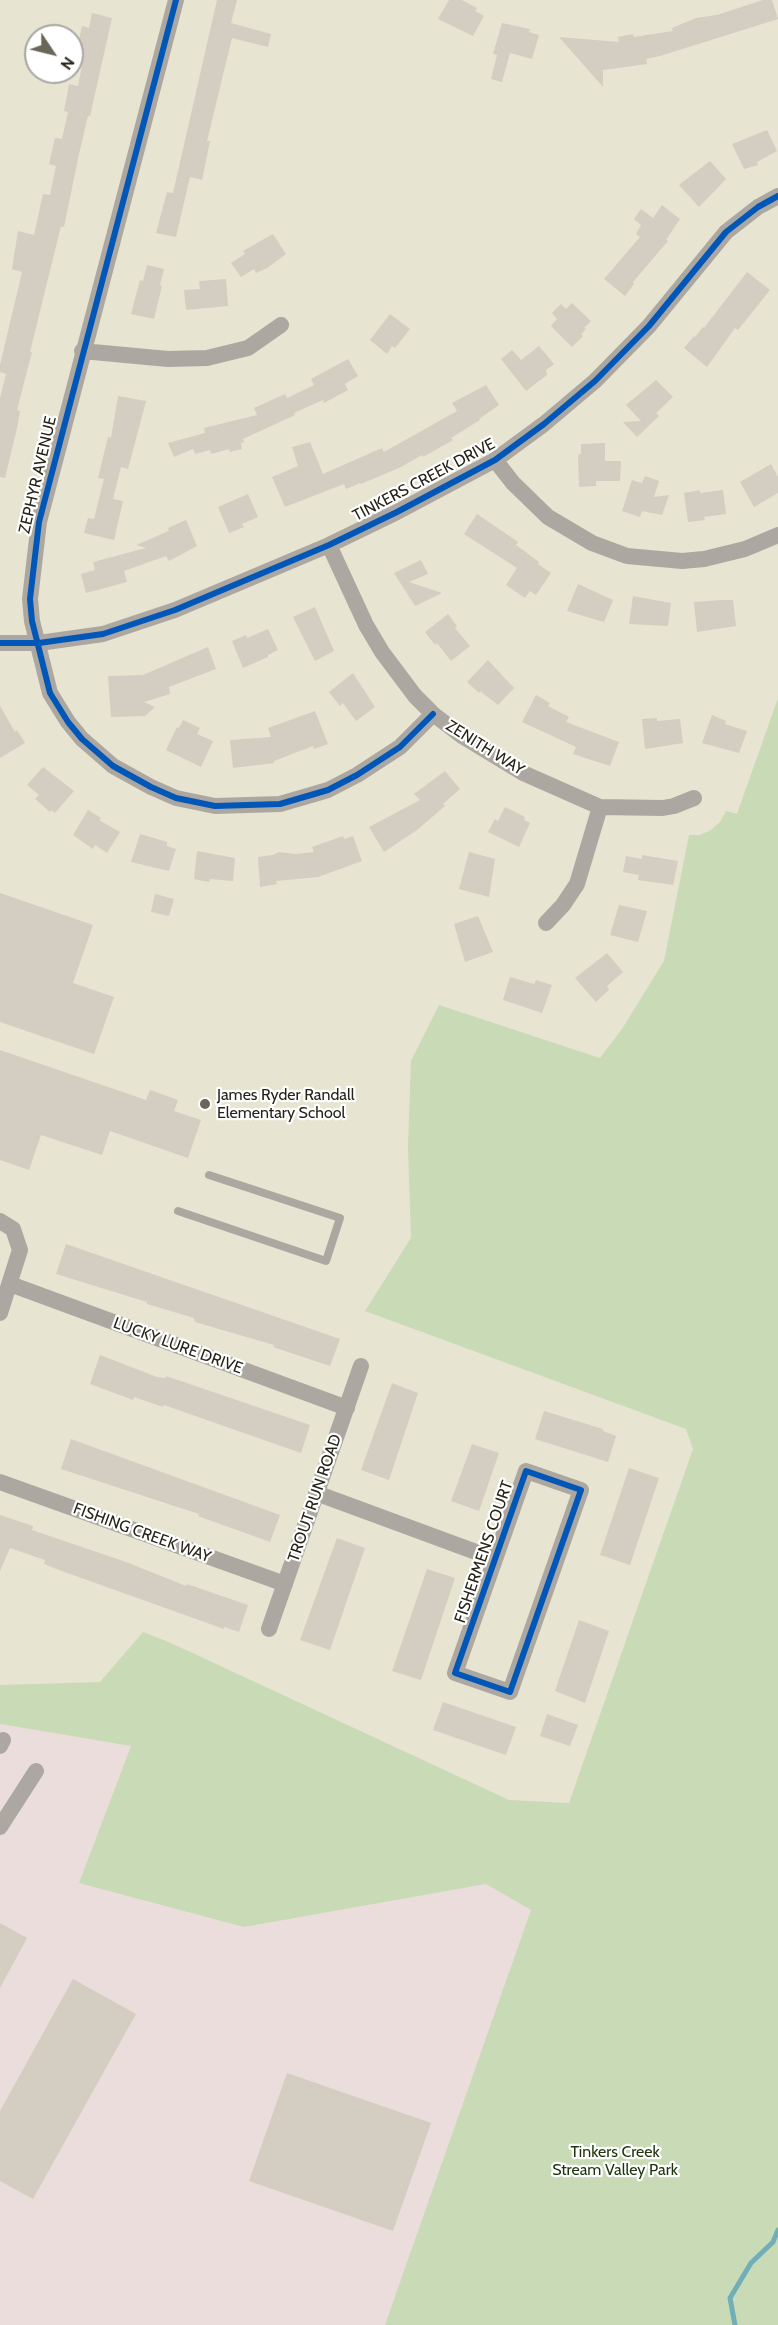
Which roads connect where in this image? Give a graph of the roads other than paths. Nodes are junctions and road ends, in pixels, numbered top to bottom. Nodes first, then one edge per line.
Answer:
1 (176, 0) edge
2 (778, 196) edge
3 (281, 325) dead end
4 (82, 351) junction
5 (495, 460) junction
6 (778, 535) edge
7 (329, 545) junction
8 (0, 643) edge
9 (39, 643) junction
10 (434, 714) junction
11 (694, 798) dead end
12 (600, 807) junction
13 (546, 923) dead end
14 (209, 1175) dead end
15 (178, 1211) dead end
16 (0, 1221) edge
17 (10, 1284) junction
18 (0, 1313) edge
19 (361, 1366) dead end
20 (346, 1408) junction
21 (0, 1482) edge
22 (316, 1493) junction
23 (495, 1559) junction
24 (285, 1584) junction
25 (269, 1629) dead end
26 (36, 1771) dead end
27 (0, 1827) edge

1 - 4 street, ZEPHYR AVENUE
2 - 5 street, TINKERS CREEK DRIVE
3 - 4 street
4 - 9 street, ZEPHYR AVENUE
5 - 6 street
5 - 7 street, TINKERS CREEK DRIVE
7 - 9 street, TINKERS CREEK DRIVE
7 - 10 street, ZENITH WAY
8 - 9 street, TINKERS CREEK DRIVE
9 - 10 street, ZEPHYR AVENUE
10 - 12 street, ZENITH WAY
11 - 12 street, ZENITH WAY
12 - 13 street
14 - 15 lane
16 - 17 street
17 - 18 street
17 - 20 street, LUCKY LURE DRIVE
19 - 20 street, TROUT RUN ROAD
20 - 22 street, TROUT RUN ROAD
21 - 24 street, FISHING CREEK WAY
22 - 23 street
22 - 24 street, TROUT RUN ROAD
23 - 23 street, FISHERMENS COURT
24 - 25 street, TROUT RUN ROAD
26 - 27 street

